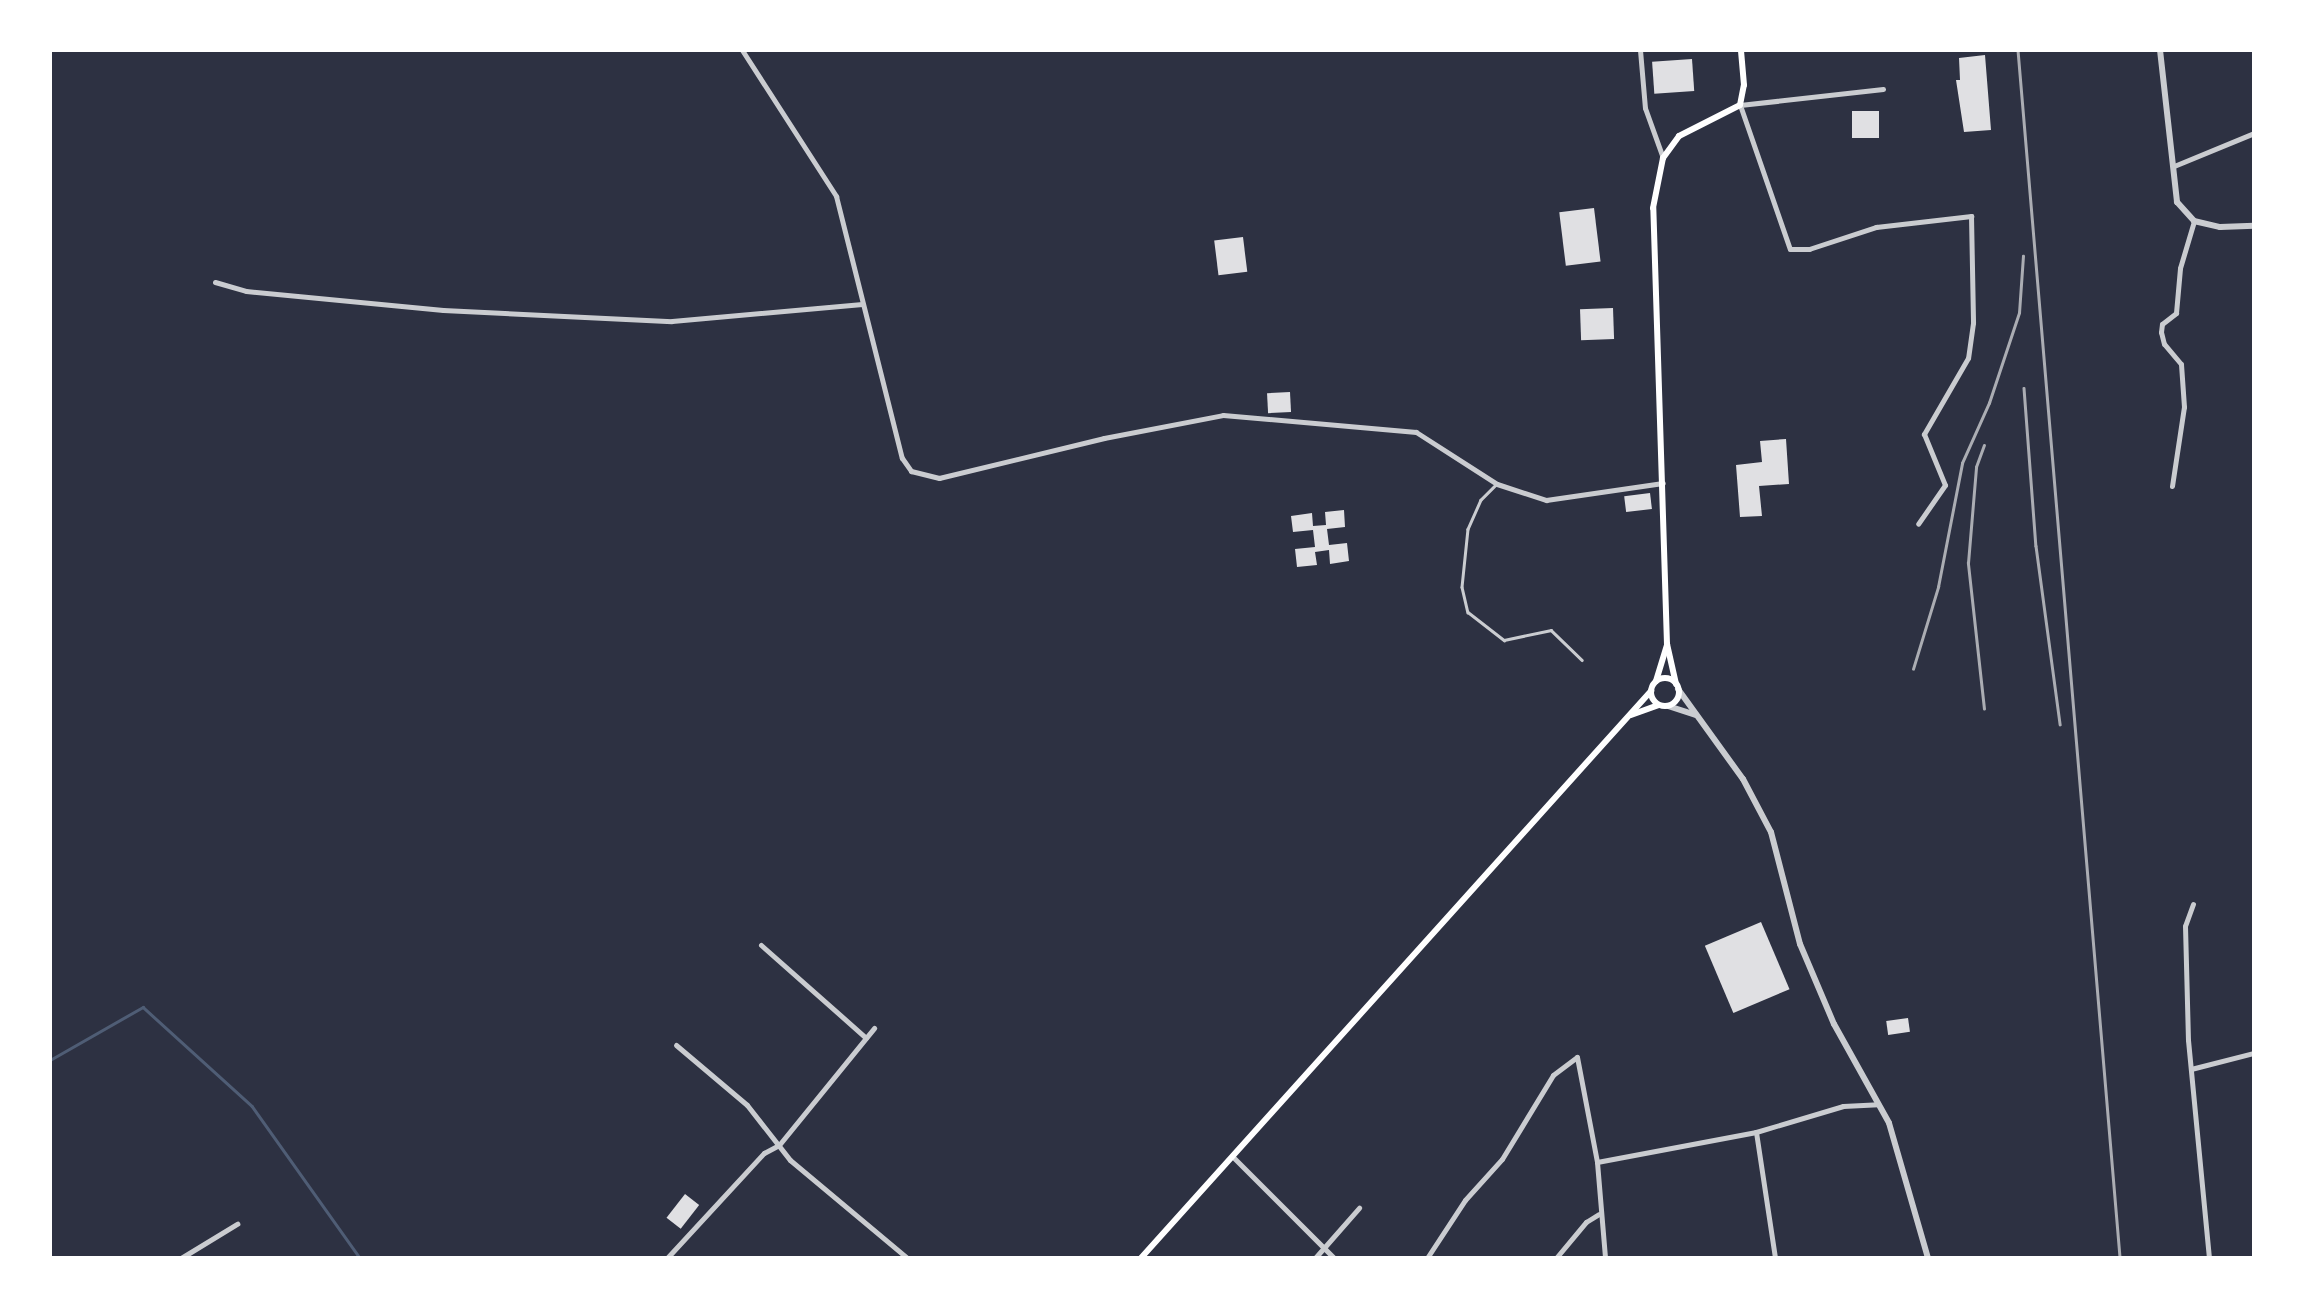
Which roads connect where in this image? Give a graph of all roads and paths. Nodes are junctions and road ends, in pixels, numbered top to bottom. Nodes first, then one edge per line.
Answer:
1 (742, 50) edge
2 (1640, 50) edge
3 (1741, 50) edge
4 (2160, 50) edge
5 (1883, 89) dead end
6 (1740, 105) junction
7 (2254, 132) edge
8 (1663, 158) junction
9 (2170, 167) junction
10 (2194, 221) junction
11 (2254, 226) edge
12 (215, 282) dead end
13 (862, 304) junction
14 (1497, 484) junction
15 (1663, 484) junction
16 (2172, 486) dead end
17 (1918, 524) dead end
18 (1667, 644) junction
19 (1582, 660) dead end
20 (1656, 681) junction
21 (1677, 686) junction
22 (1651, 690) junction
23 (1658, 705) junction
24 (1668, 706) junction
25 (1697, 716) junction
26 (1625, 718) junction
27 (2193, 904) dead end
28 (761, 944) dead end
29 (874, 1028) dead end
30 (866, 1038) junction
31 (676, 1045) dead end
32 (2254, 1052) edge
33 (2191, 1069) junction
34 (1881, 1104) junction
35 (1756, 1132) junction
36 (779, 1145) junction
37 (1233, 1157) junction
38 (1597, 1162) junction
39 (1359, 1208) dead end
40 (1600, 1214) junction
41 (237, 1224) dead end
42 (1326, 1249) junction
43 (181, 1258) edge
44 (668, 1258) edge
45 (907, 1258) edge
46 (1141, 1258) edge
47 (1316, 1258) edge
48 (1334, 1258) edge
49 (1427, 1258) edge
50 (1556, 1258) edge
51 (1605, 1258) edge
52 (1775, 1258) edge
53 (1928, 1258) edge
54 (2209, 1258) edge

1 - 13 street
2 - 8 street
3 - 6 main road
4 - 9 street
5 - 6 street
6 - 8 main road
6 - 17 street
7 - 9 street
8 - 15 main road
9 - 10 street
10 - 11 street
10 - 16 street
12 - 13 street
13 - 14 street
14 - 15 street
14 - 19 lane
15 - 18 main road
18 - 20 main road
18 - 21 main road
20 - 21 main road
20 - 22 main road
21 - 24 main road
21 - 25 street
22 - 23 main road
22 - 26 main road
23 - 24 main road
23 - 26 main road
24 - 25 street
25 - 34 street
26 - 37 main road
27 - 33 street
28 - 30 street
29 - 30 street
30 - 36 street
31 - 36 street
32 - 33 street
33 - 54 street
34 - 35 street
34 - 53 street
35 - 38 street
35 - 52 street
36 - 44 street
36 - 45 street
37 - 42 street
37 - 46 main road
38 - 40 street
38 - 49 street
39 - 42 street
40 - 50 street
40 - 51 street
41 - 43 street
42 - 47 street
42 - 48 street

